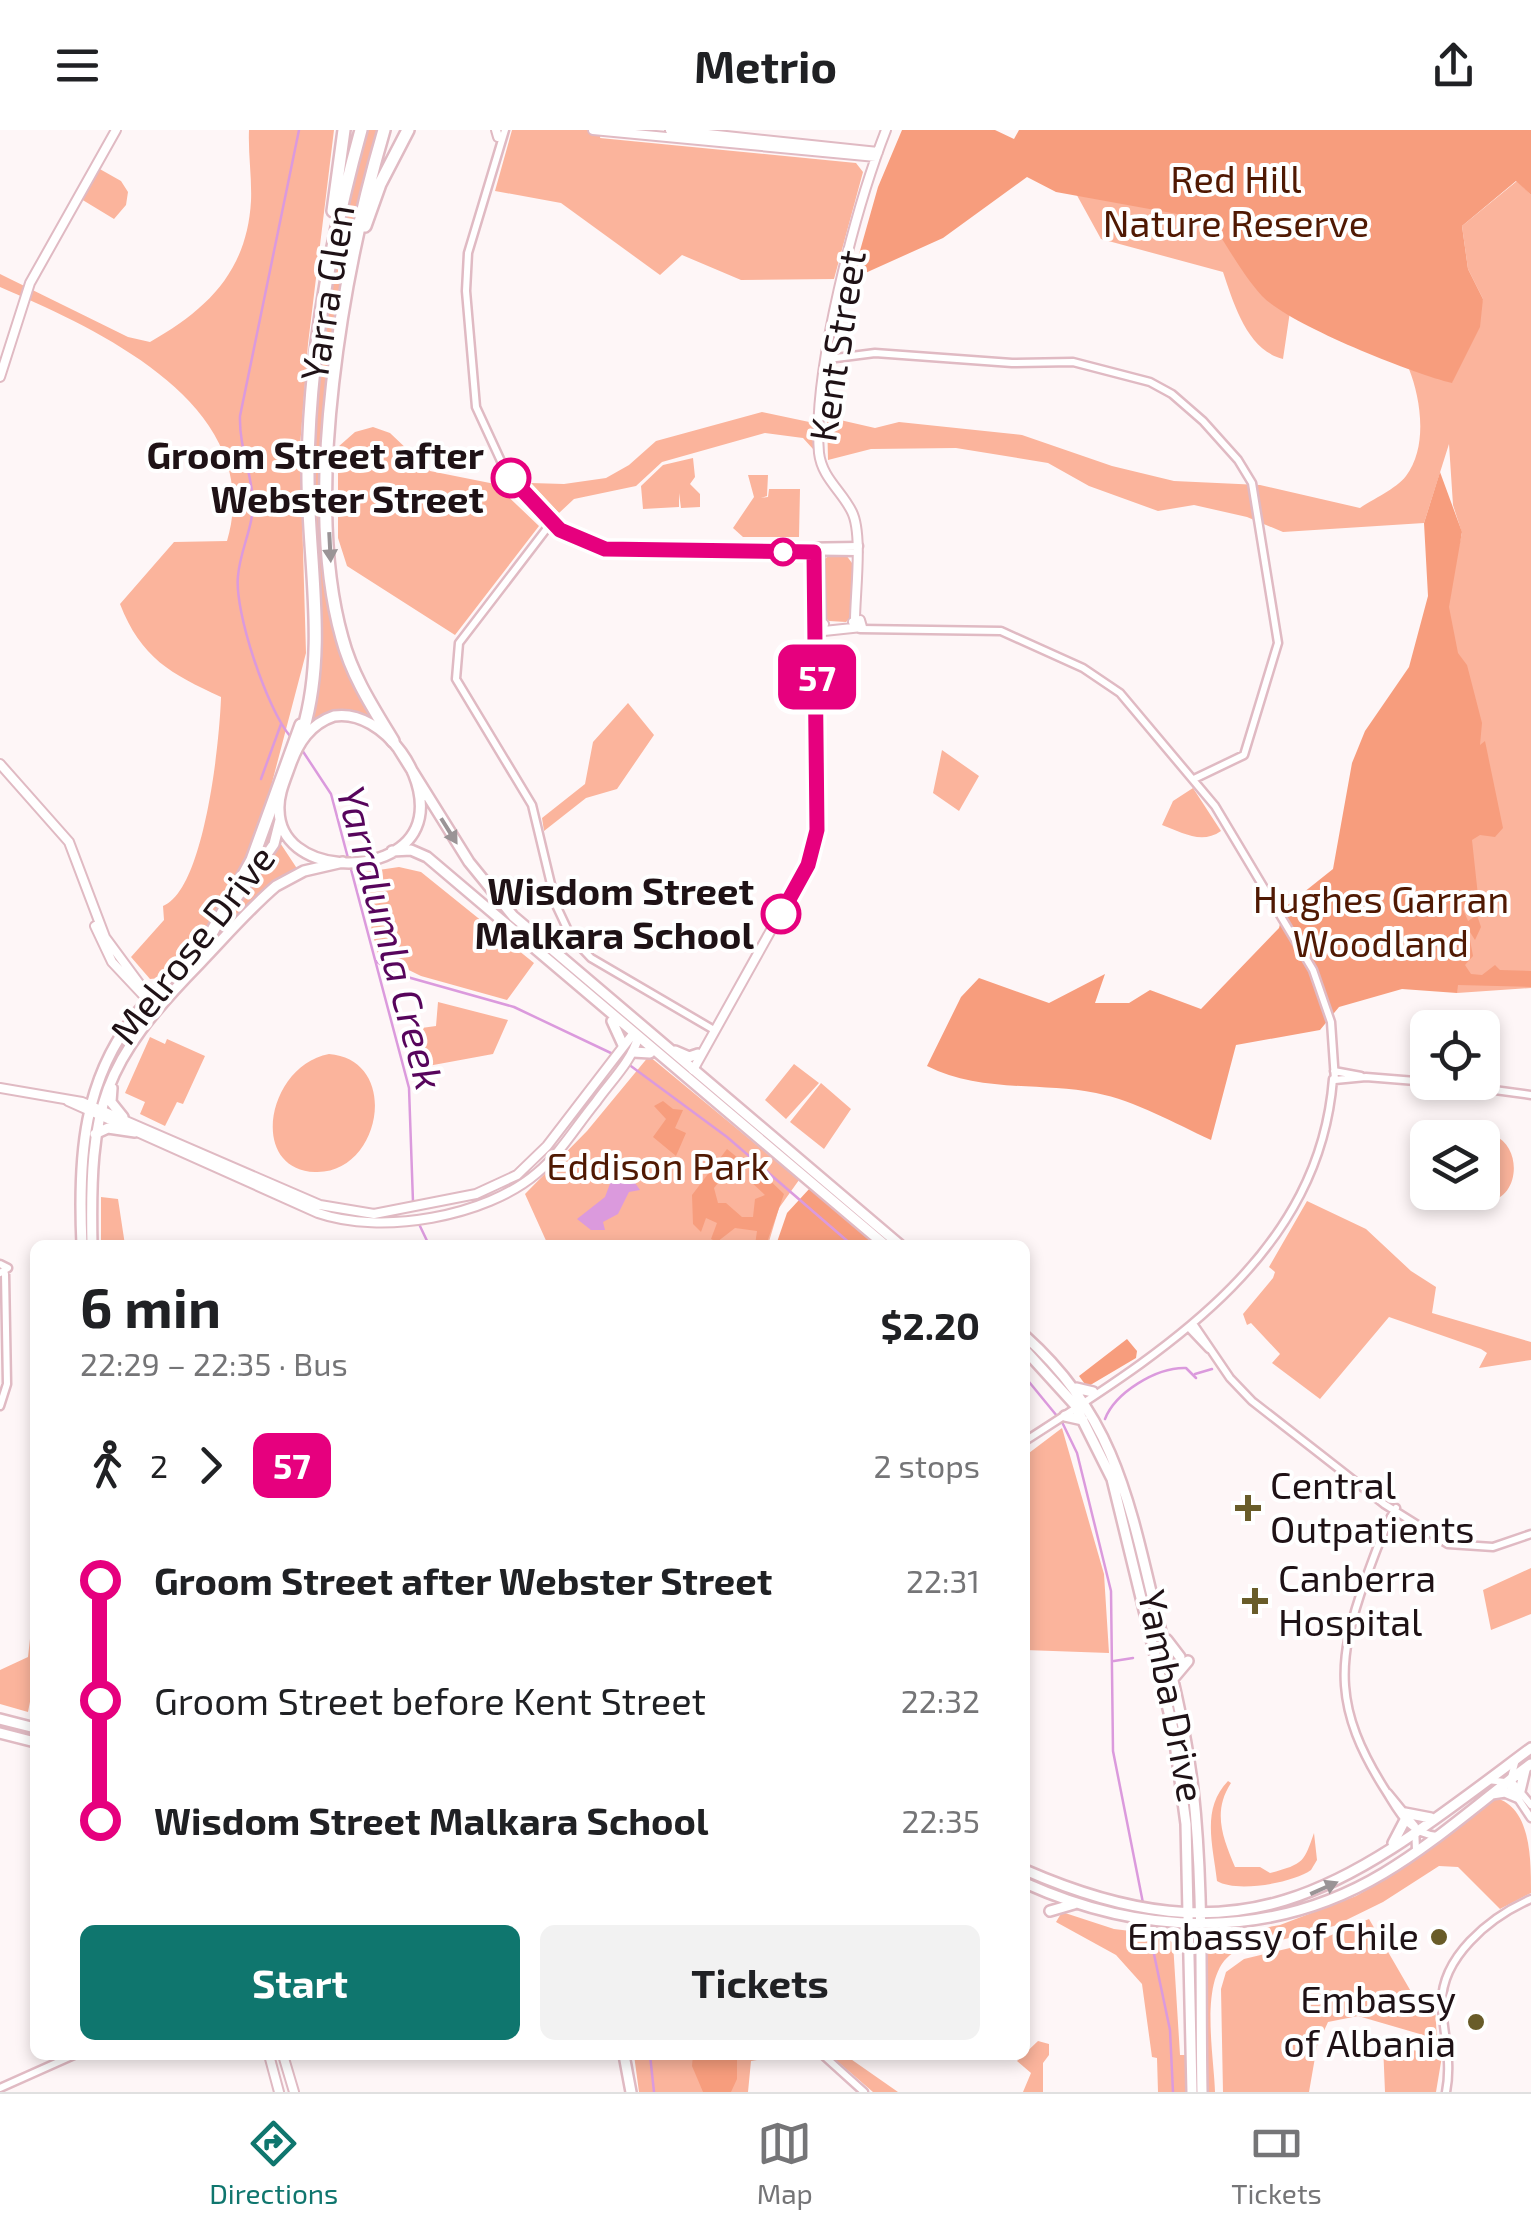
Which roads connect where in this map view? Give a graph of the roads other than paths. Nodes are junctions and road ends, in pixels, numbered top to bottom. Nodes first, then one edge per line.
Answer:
1 (116, 130) edge
2 (344, 130) edge
3 (361, 130) edge
4 (384, 130) edge
5 (408, 130) edge
6 (593, 130) edge
7 (660, 130) edge
8 (888, 130) edge
9 (500, 132) edge
10 (674, 132) edge
11 (650, 136) junction
12 (857, 152) junction
13 (879, 155) junction
14 (869, 178) junction
15 (861, 210) junction
16 (326, 275) junction
17 (828, 359) junction
18 (0, 377) edge
19 (330, 450) junction
20 (551, 523) junction
21 (857, 549) junction
22 (817, 550) junction
23 (858, 624) junction
24 (820, 627) junction
25 (303, 730) junction
26 (396, 744) junction
27 (292, 757) junction
28 (0, 764) edge
29 (1194, 779) junction
30 (280, 820) junction
31 (392, 851) junction
32 (337, 862) junction
33 (212, 932) junction
34 (113, 955) junction
35 (139, 980) junction
36 (162, 986) junction
37 (176, 987) junction
38 (150, 998) junction
39 (595, 1002) junction
40 (146, 1018) junction
41 (638, 1033) junction
42 (712, 1034) junction
43 (664, 1046) junction
44 (621, 1048) junction
45 (631, 1054) junction
46 (700, 1054) junction
47 (669, 1064) junction
48 (118, 1066) junction
49 (689, 1071) junction
50 (1340, 1075) junction
51 (704, 1080) junction
52 (1410, 1081) edge
53 (0, 1088) edge
54 (1500, 1091) edge
55 (1531, 1095) edge
56 (89, 1108) junction
57 (101, 1112) junction
58 (123, 1117) junction
59 (136, 1132) junction
60 (96, 1134) junction
61 (303, 1202) junction
62 (82, 1240) edge
63 (94, 1240) edge
64 (879, 1240) edge
65 (894, 1240) edge
66 (0, 1254) edge
67 (3, 1264) edge
68 (2, 1274) edge
69 (1192, 1327) junction
70 (1030, 1342) edge
71 (1030, 1354) edge
72 (1070, 1390) junction
73 (1085, 1401) junction
74 (0, 1406) edge
75 (1061, 1417) junction
76 (1090, 1419) junction
77 (1030, 1438) edge
78 (1393, 1508) junction
79 (1531, 1534) edge
80 (1159, 1625) junction
81 (1172, 1680) junction
82 (0, 1718) edge
83 (30, 1727) edge
84 (0, 1733) edge
85 (30, 1741) edge
86 (1531, 1748) edge
87 (1518, 1757) junction
88 (1529, 1766) edge
89 (1486, 1780) junction
90 (1508, 1780) junction
91 (1518, 1794) junction
92 (1490, 1795) junction
93 (1531, 1805) edge
94 (1405, 1816) junction
95 (1434, 1818) junction
96 (1531, 1818) edge
97 (1416, 1831) junction
98 (1437, 1836) junction
99 (1416, 1851) junction
100 (1385, 1853) junction
101 (1030, 1872) edge
102 (1030, 1885) edge
103 (1192, 1889) junction
104 (1042, 1891) junction
105 (1531, 1899) edge
106 (1076, 1904) junction
107 (1156, 1910) junction
108 (1193, 1912) junction
109 (1218, 1912) junction
110 (1243, 1922) junction
111 (1170, 1924) junction
112 (1193, 1924) junction
113 (1199, 1944) junction
114 (1189, 1960) junction
115 (63, 2060) edge
116 (269, 2060) edge
117 (284, 2060) edge
118 (628, 2060) edge
119 (829, 2060) edge
120 (0, 2088) edge
121 (279, 2092) edge
122 (294, 2092) edge
123 (634, 2092) edge
124 (864, 2092) edge
125 (1192, 2092) edge
126 (1202, 2092) edge
127 (1446, 2092) edge

1 - 18 main road
2 - 16 highway
3 - 16 highway, Yarra Glen
4 - 19 highway, Yarra Glen
5 - 19 highway
6 - 11 main road
7 - 10 street
7 - 11 street
8 - 12 main road
8 - 13 main road, Kent Street
9 - 20 street
10 - 11 main road
10 - 12 main road
12 - 13 main road
12 - 14 main road
13 - 14 main road, Kent Street
13 - 15 main road, Kent Street
14 - 15 main road, Kent Street
15 - 17 main road, Kent Street
16 - 25 highway, Yarra Glen
17 - 21 main road, Kent Street
17 - 29 street
19 -> 26 highway, Yarra Glen
20 - 22 street
20 - 42 street
21 - 22 street
21 - 23 main road, Kent Street
22 - 24 street
23 - 24 main road
23 - 29 street
24 - 42 main road
25 - 26 main road
25 - 27 highway
26 - 31 main road
26 -> 41 main road
27 - 30 main road
27 - 33 highway
28 - 34 main road
29 - 50 street
30 - 32 main road
30 - 33 main road, Melrose Drive
31 - 32 main road
31 - 39 main road
32 - 37 main road, Melrose Drive
33 - 36 main road, Melrose Drive
34 - 35 main road
34 - 38 main road
35 - 36 main road
35 - 38 main road
36 - 38 main road, Melrose Drive
37 - 38 main road
37 - 40 main road, Melrose Drive
38 - 40 main road
38 - 56 main road, Melrose Drive
39 - 41 main road
39 - 44 main road
40 - 48 main road, Melrose Drive
41 - 43 main road
41 - 44 main road
41 - 45 main road
41 - 47 main road
42 - 46 main road
43 - 46 main road
43 - 49 main road
44 - 61 main road
45 - 47 main road
45 - 61 main road
46 - 49 main road
46 - 51 main road
47 - 49 main road
48 - 57 main road, Melrose Drive
48 - 58 main road
49 - 51 main road
49 - 64 main road
50 - 52 street
50 - 69 street
51 - 65 main road
53 - 56 main road
54 - 55 street
56 - 57 main road
56 - 62 main road, Melrose Drive
57 - 58 main road
57 - 59 main road
57 - 60 main road, Melrose Drive
58 - 61 main road
59 - 60 main road
59 - 61 main road
60 - 63 main road, Melrose Drive
66 - 67 street
67 - 68 street
68 - 74 street
69 - 73 street
69 - 78 street
70 - 72 main road, Yamba Drive
71 - 72 main road, Yamba Drive
72 - 73 main road, Yamba Drive
72 - 73 main road
72 - 75 main road
73 - 75 street
73 - 76 main road, Yamba Drive
75 - 76 main road
75 - 77 street
76 - 80 main road, Yamba Drive
76 - 103 main road, Yamba Drive
78 - 79 street
78 - 94 street
80 - 81 main road, Yamba Drive
80 - 81 main road
81 - 103 main road, Yamba Drive
82 - 83 main road
84 - 85 main road
86 - 87 main road
87 - 89 main road
87 - 90 street
88 - 90 main road
88 - 91 main road
89 - 90 street
89 - 95 main road
90 - 91 street
90 - 92 main road
91 - 92 main road
91 - 93 street
91 - 96 street
92 - 98 main road
94 - 95 main road
94 - 97 street
94 - 100 main road
95 - 97 main road
97 - 98 street
97 - 99 street
97 - 100 main road
98 - 99 main road
99 - 110 main road
109 -> 100 main road
101 - 107 main road
102 - 104 main road
103 - 107 main road
103 - 108 main road, Yamba Drive
103 - 109 main road
104 - 106 main road
104 - 106 main road
105 - 127 street
106 - 111 main road
107 - 108 main road
108 - 109 main road
108 - 112 main road, Yamba Drive
110 - 112 main road
110 - 113 main road
111 - 112 main road
111 - 114 main road
112 - 113 main road, Yamba Drive
112 - 114 main road, Yamba Drive
113 - 126 main road, Yamba Drive
114 - 125 main road, Yamba Drive
115 - 120 street
116 - 121 main road
117 - 122 main road
118 - 123 main road
119 - 124 street

